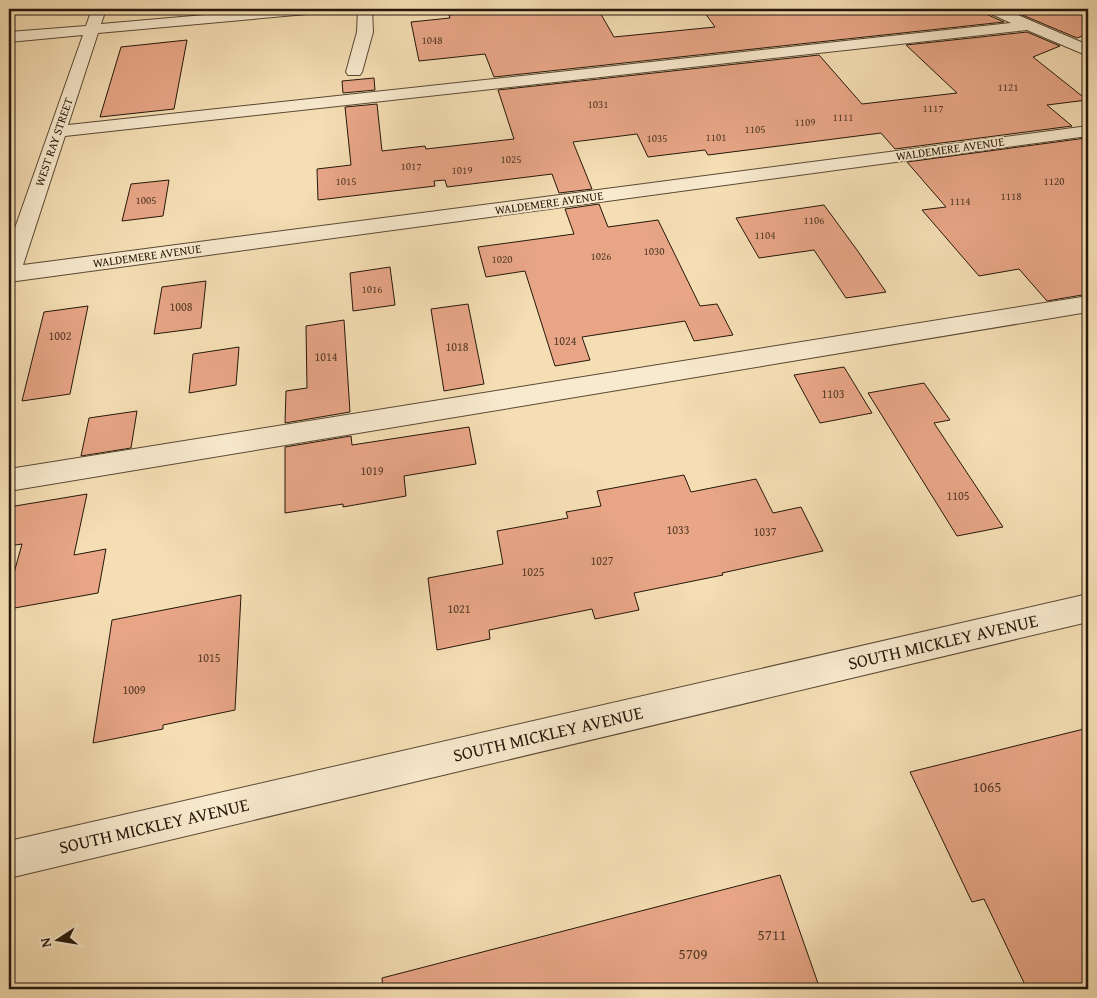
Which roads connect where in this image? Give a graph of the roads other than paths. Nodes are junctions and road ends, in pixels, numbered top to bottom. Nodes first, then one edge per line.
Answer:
1 (99, 9) edge
2 (318, 9) edge
3 (365, 9) edge
4 (992, 9) edge
5 (1029, 25) junction
6 (92, 30) junction
7 (9, 37) edge
8 (1088, 51) edge
9 (354, 72) dead end
10 (1088, 131) edge
11 (57, 132) junction
12 (9, 274) edge
13 (1088, 304) edge
14 (9, 480) edge
15 (1088, 608) edge
16 (9, 860) edge

1 - 6 street, WEST RAY STREET
2 - 6 street
3 - 9 street
4 - 5 street
5 - 8 street
5 - 11 street
6 - 7 street
6 - 11 street, WEST RAY STREET
10 - 12 street, WALDEMERE AVENUE
11 - 12 street, WEST RAY STREET
13 - 14 street
15 - 16 street, SOUTH MICKLEY AVENUE

